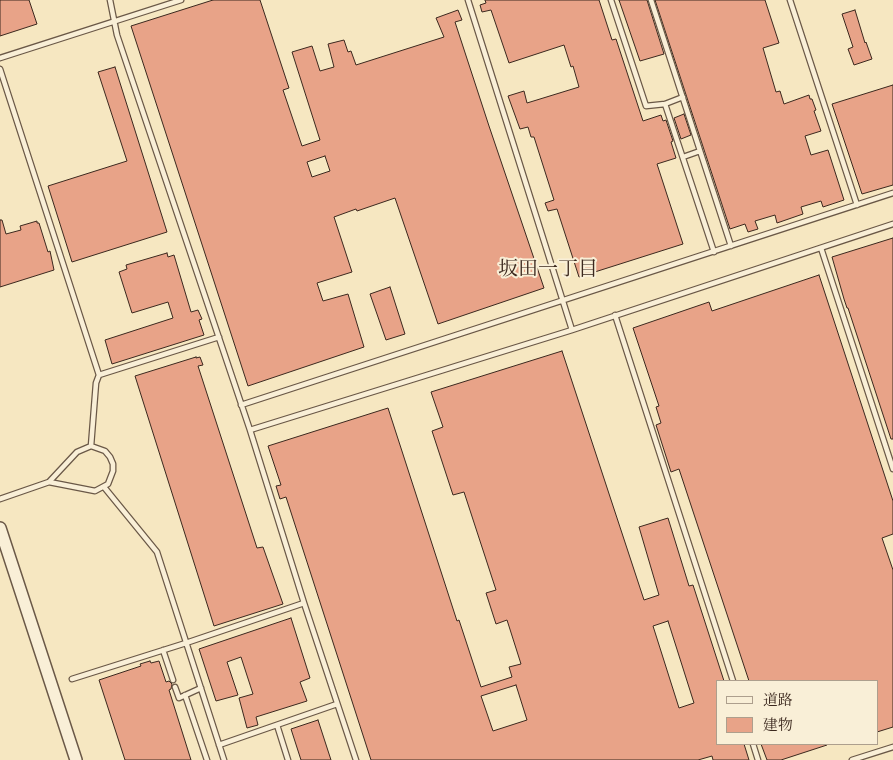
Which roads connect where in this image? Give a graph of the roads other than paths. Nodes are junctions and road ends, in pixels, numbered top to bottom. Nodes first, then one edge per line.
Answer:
1 (110, 0) edge
2 (181, 0) edge
3 (468, 0) edge
4 (611, 0) edge
5 (651, 0) edge
6 (790, 0) edge
7 (114, 22) junction
8 (0, 58) edge
9 (0, 70) edge
10 (683, 97) junction
11 (665, 104) junction
12 (700, 151) junction
13 (682, 157) junction
14 (893, 193) edge
15 (857, 205) junction
16 (893, 224) edge
17 (731, 246) junction
18 (821, 248) junction
19 (714, 252) junction
20 (563, 301) junction
21 (615, 316) junction
22 (572, 330) junction
23 (218, 337) junction
24 (98, 375) junction
25 (241, 405) junction
26 (250, 430) junction
27 (90, 446) junction
28 (893, 469) edge
29 (48, 482) junction
30 (104, 487) junction
31 (0, 499) edge
32 (0, 528) edge
33 (304, 603) junction
34 (186, 643) junction
35 (163, 650) junction
36 (72, 679) dead end
37 (173, 680) dead end
38 (732, 680) edge
39 (175, 688) dead end
40 (201, 688) junction
41 (185, 695) junction
42 (337, 704) junction
43 (277, 724) junction
44 (219, 745) junction
45 (753, 745) edge
46 (893, 747) edge
47 (76, 760) edge
48 (207, 760) edge
49 (224, 760) edge
50 (288, 760) edge
51 (356, 760) edge
52 (758, 760) edge
53 (852, 760) edge

1 - 7 lane
2 - 7 lane
3 - 20 lane
4 - 11 lane
5 - 10 lane
6 - 15 lane
7 - 8 lane
7 - 23 lane
9 - 24 lane
10 - 11 lane
10 - 12 lane
11 - 13 lane
12 - 13 lane
12 - 17 lane
13 - 19 lane
14 - 15 lane
15 - 17 lane
16 - 18 lane
17 - 19 lane
18 - 21 lane
18 - 28 lane
19 - 20 lane
20 - 22 lane
20 - 25 lane
21 - 22 lane
21 - 38 lane
22 - 26 lane
23 - 24 lane
23 - 25 lane
24 - 27 lane
25 - 26 lane
26 - 33 lane
27 - 29 lane
27 - 30 lane
29 - 30 lane
29 - 31 lane
30 - 34 lane
32 - 47 street
33 - 34 lane
33 - 42 lane
34 - 35 lane
34 - 40 lane
35 - 36 lane
35 - 37 lane
39 - 41 lane
40 - 41 lane
40 - 44 lane
41 - 48 lane
42 - 43 lane
42 - 51 lane
43 - 44 lane
43 - 50 lane
44 - 49 lane
45 - 52 lane
46 - 53 lane

